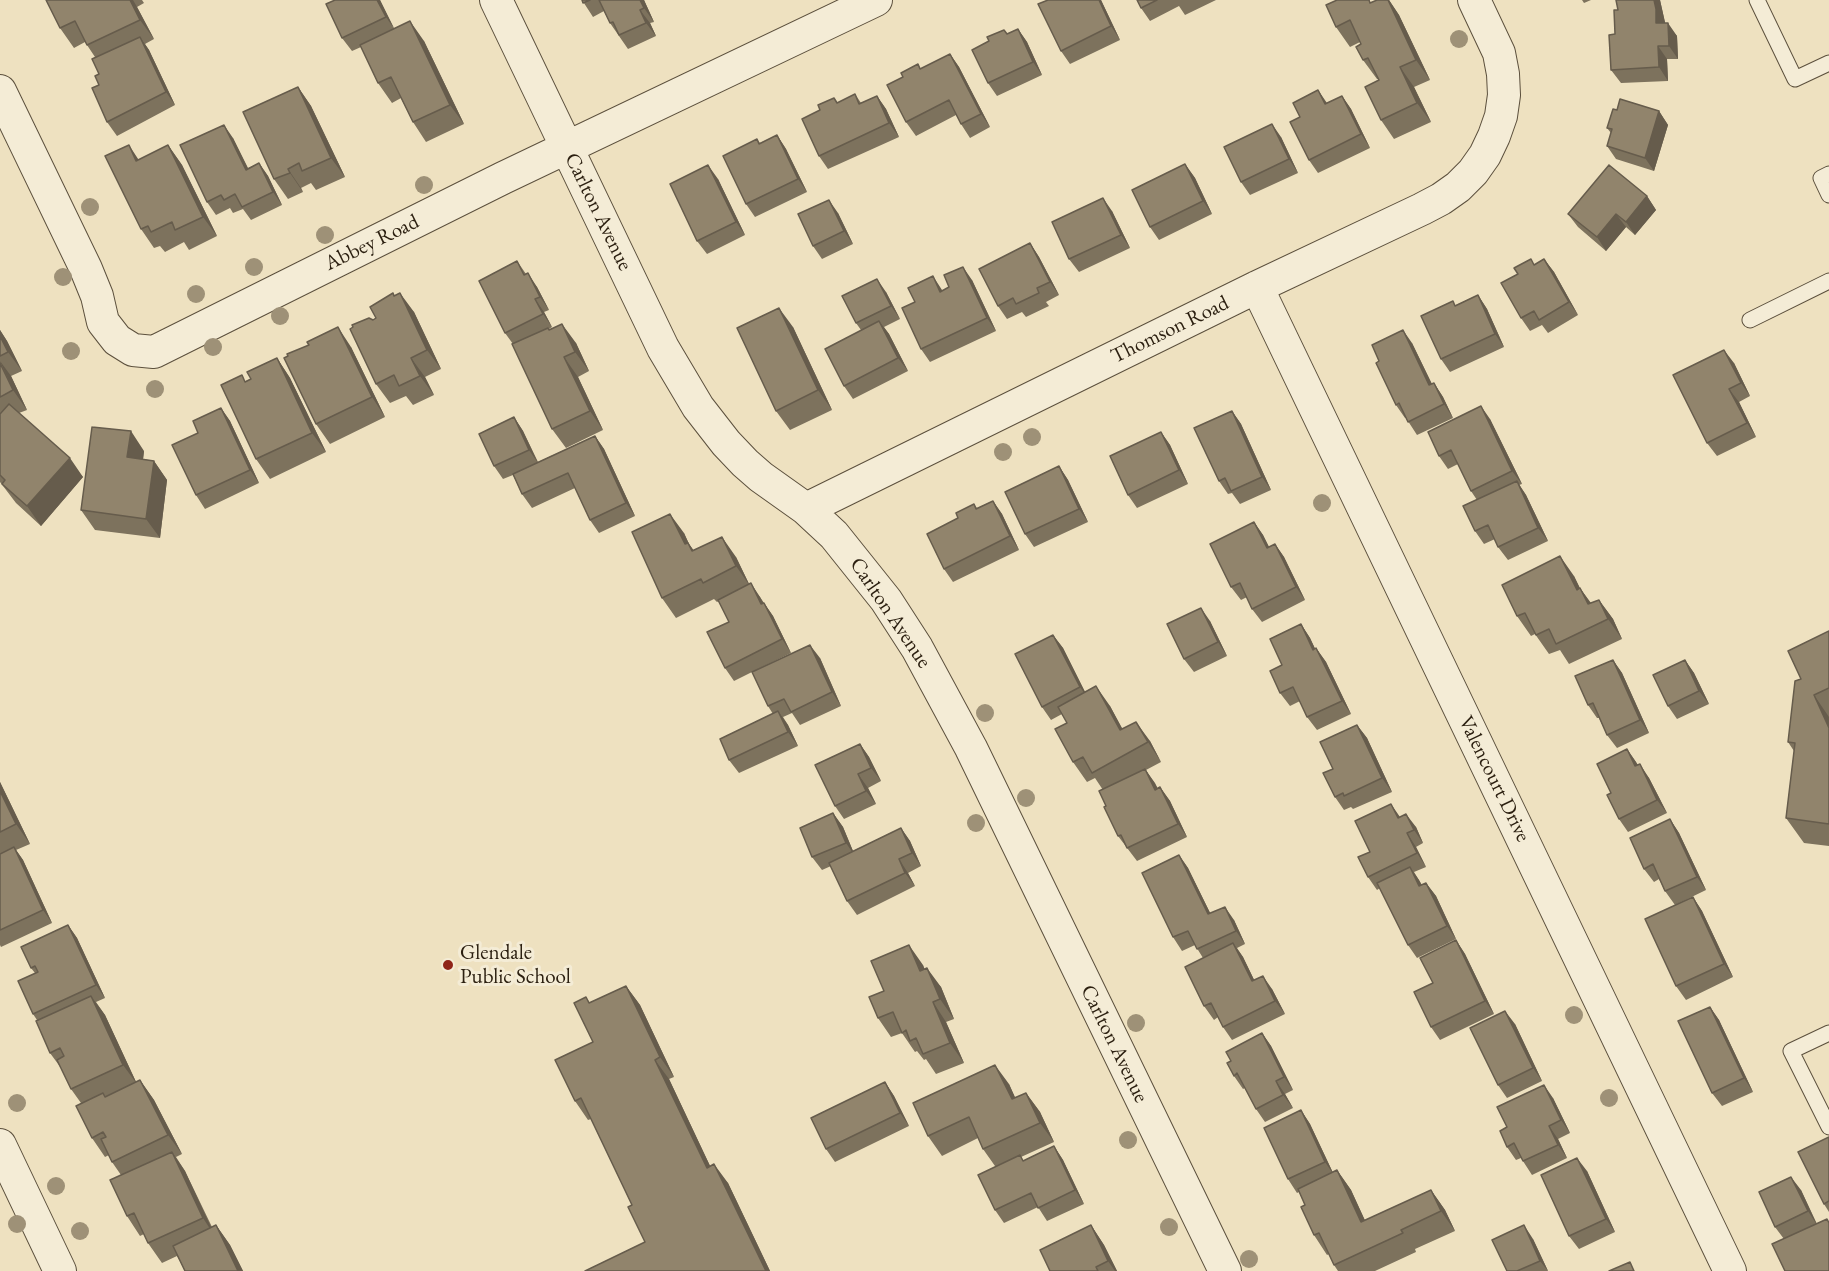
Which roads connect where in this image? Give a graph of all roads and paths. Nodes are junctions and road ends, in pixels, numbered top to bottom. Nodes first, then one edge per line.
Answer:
1 (496, 0) edge
2 (876, 0) edge
3 (1474, 0) edge
4 (1757, 0) edge
5 (1829, 63) edge
6 (0, 92) edge
7 (567, 147) junction
8 (1829, 174) edge
9 (1829, 195) edge
10 (1829, 281) edge
11 (1257, 287) junction
12 (1750, 320) dead end
13 (806, 509) junction
14 (1829, 1033) edge
15 (1829, 1127) edge
16 (0, 1145) edge
17 (60, 1271) edge
18 (1225, 1271) edge
19 (1730, 1271) edge

1 - 7 street, Carlton Avenue
2 - 7 street, Abbey Road
3 - 11 street, Thomson Road
4 - 5 lane
6 - 7 street, Abbey Road
7 - 13 street, Carlton Avenue
8 - 9 lane
10 - 12 lane
11 - 13 street, Thomson Road
11 - 19 street, Valencourt Drive
13 - 18 street, Carlton Avenue
14 - 15 lane
16 - 17 street

